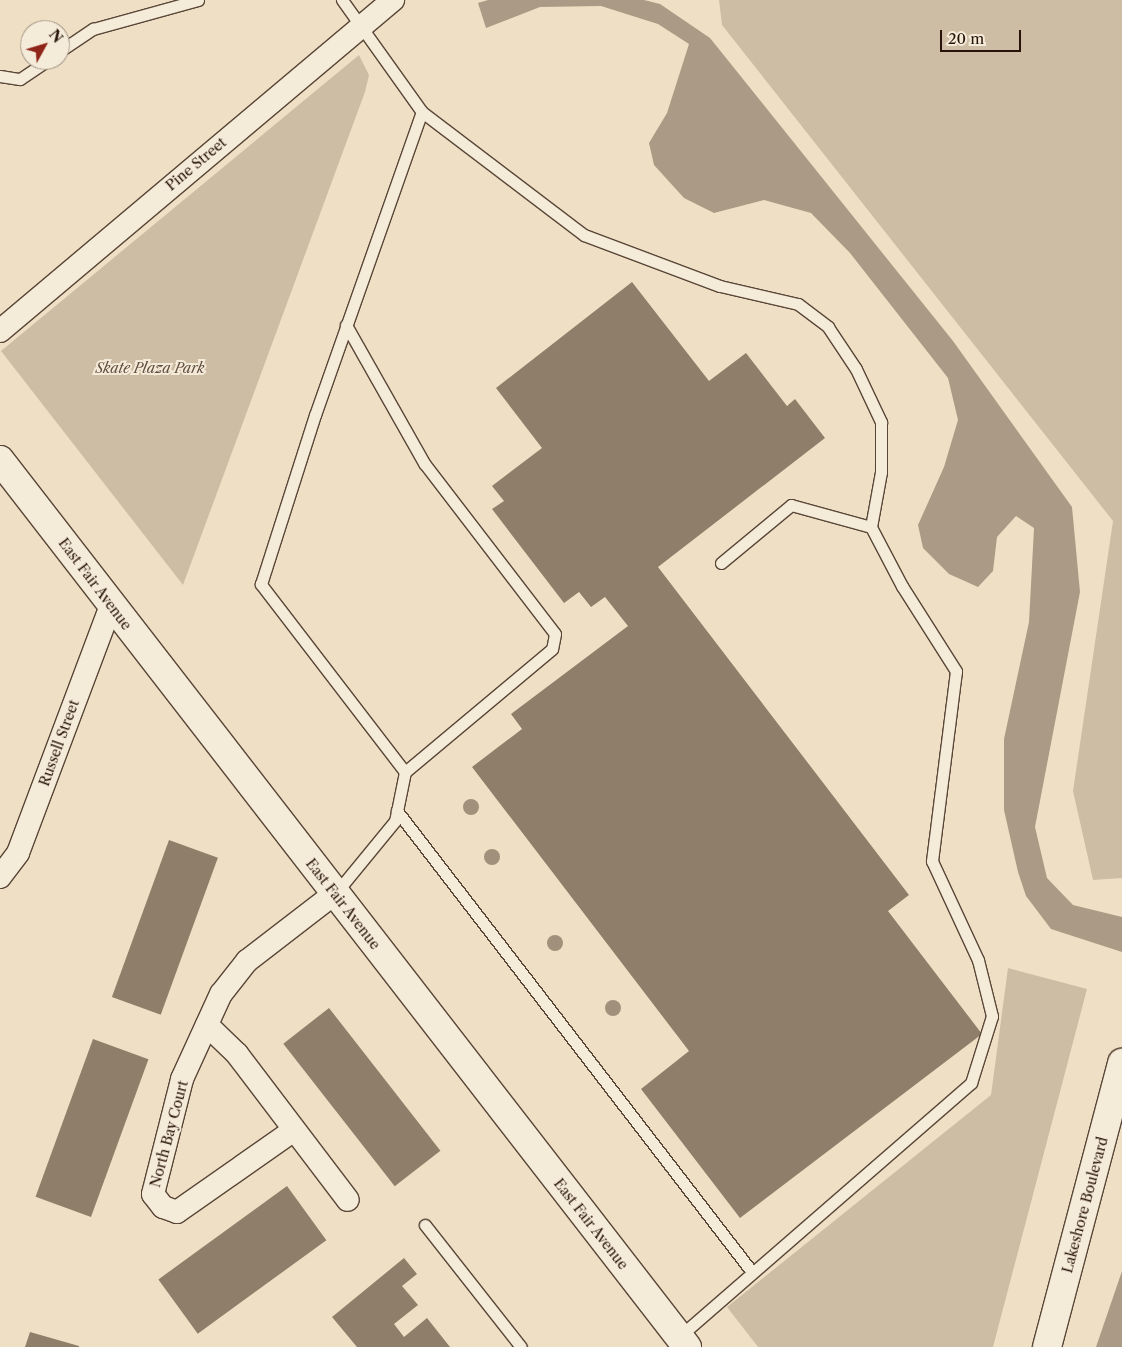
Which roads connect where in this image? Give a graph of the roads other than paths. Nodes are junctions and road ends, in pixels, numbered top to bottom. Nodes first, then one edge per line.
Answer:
1 (198, 0) edge
2 (342, 0) edge
3 (393, 0) edge
4 (362, 25) junction
5 (70, 44) edge
6 (33, 70) edge
7 (0, 76) edge
8 (422, 112) junction
9 (346, 325) junction
10 (0, 330) edge
11 (0, 460) edge
12 (871, 527) junction
13 (721, 562) dead end
14 (111, 605) junction
15 (405, 772) junction
16 (397, 811) junction
17 (0, 877) edge
18 (334, 894) junction
19 (206, 1025) junction
20 (1122, 1062) edge
21 (294, 1130) junction
22 (348, 1200) dead end
23 (424, 1225) dead end
24 (752, 1272) junction
25 (678, 1344) edge
26 (522, 1347) edge
27 (1047, 1347) edge

1 - 5 lane
2 - 4 lane
3 - 4 street, Pine Street
4 - 8 lane
4 - 10 street, Pine Street
6 - 7 lane
8 - 9 lane
8 - 12 lane
9 - 15 lane
9 - 15 lane
11 - 14 street, East Fair Avenue
12 - 13 lane
12 - 24 lane
14 - 17 street, Russell Street
14 - 18 street, East Fair Avenue
15 - 16 lane
16 - 18 lane
16 - 24 lane
18 - 19 street, North Bay Court
18 - 25 street, East Fair Avenue
19 - 21 street
19 - 21 street, North Bay Court
20 - 27 street, Lakeshore Boulevard
21 - 22 street
23 - 26 lane
24 - 25 lane

